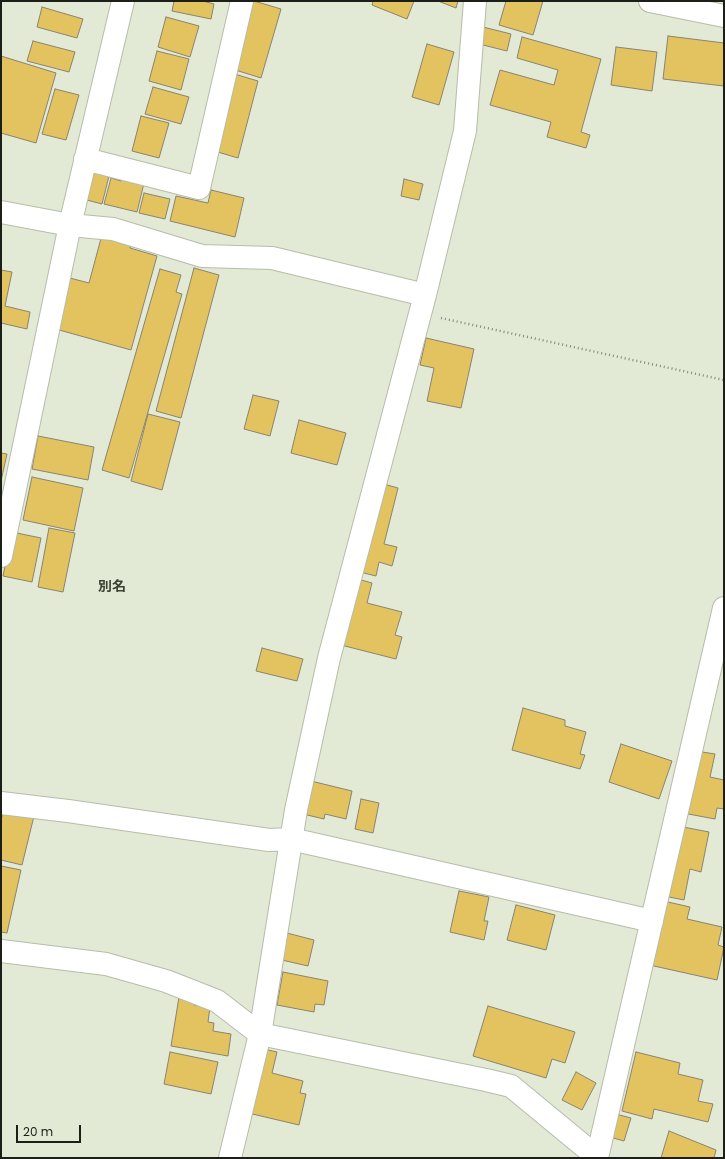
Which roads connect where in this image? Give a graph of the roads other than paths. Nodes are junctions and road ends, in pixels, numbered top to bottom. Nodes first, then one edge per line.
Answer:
1 (123, 1) edge
2 (242, 1) edge
3 (474, 1) edge
4 (650, 1) edge
5 (724, 16) edge
6 (85, 159) junction
7 (1, 212) edge
8 (70, 225) junction
9 (422, 304) junction
10 (1, 556) edge
11 (724, 608) edge
12 (1, 803) edge
13 (291, 839) junction
14 (652, 921) junction
15 (1, 950) edge
16 (260, 1034) junction
17 (230, 1158) edge
18 (597, 1158) edge

1 - 6 street
2 - 6 street
3 - 9 street
4 - 5 street
6 - 8 street
7 - 8 street
8 - 9 street
8 - 10 street
9 - 13 street
11 - 14 street
12 - 13 street
13 - 14 street
13 - 16 street
14 - 18 street
15 - 16 street
16 - 17 street
16 - 18 street

